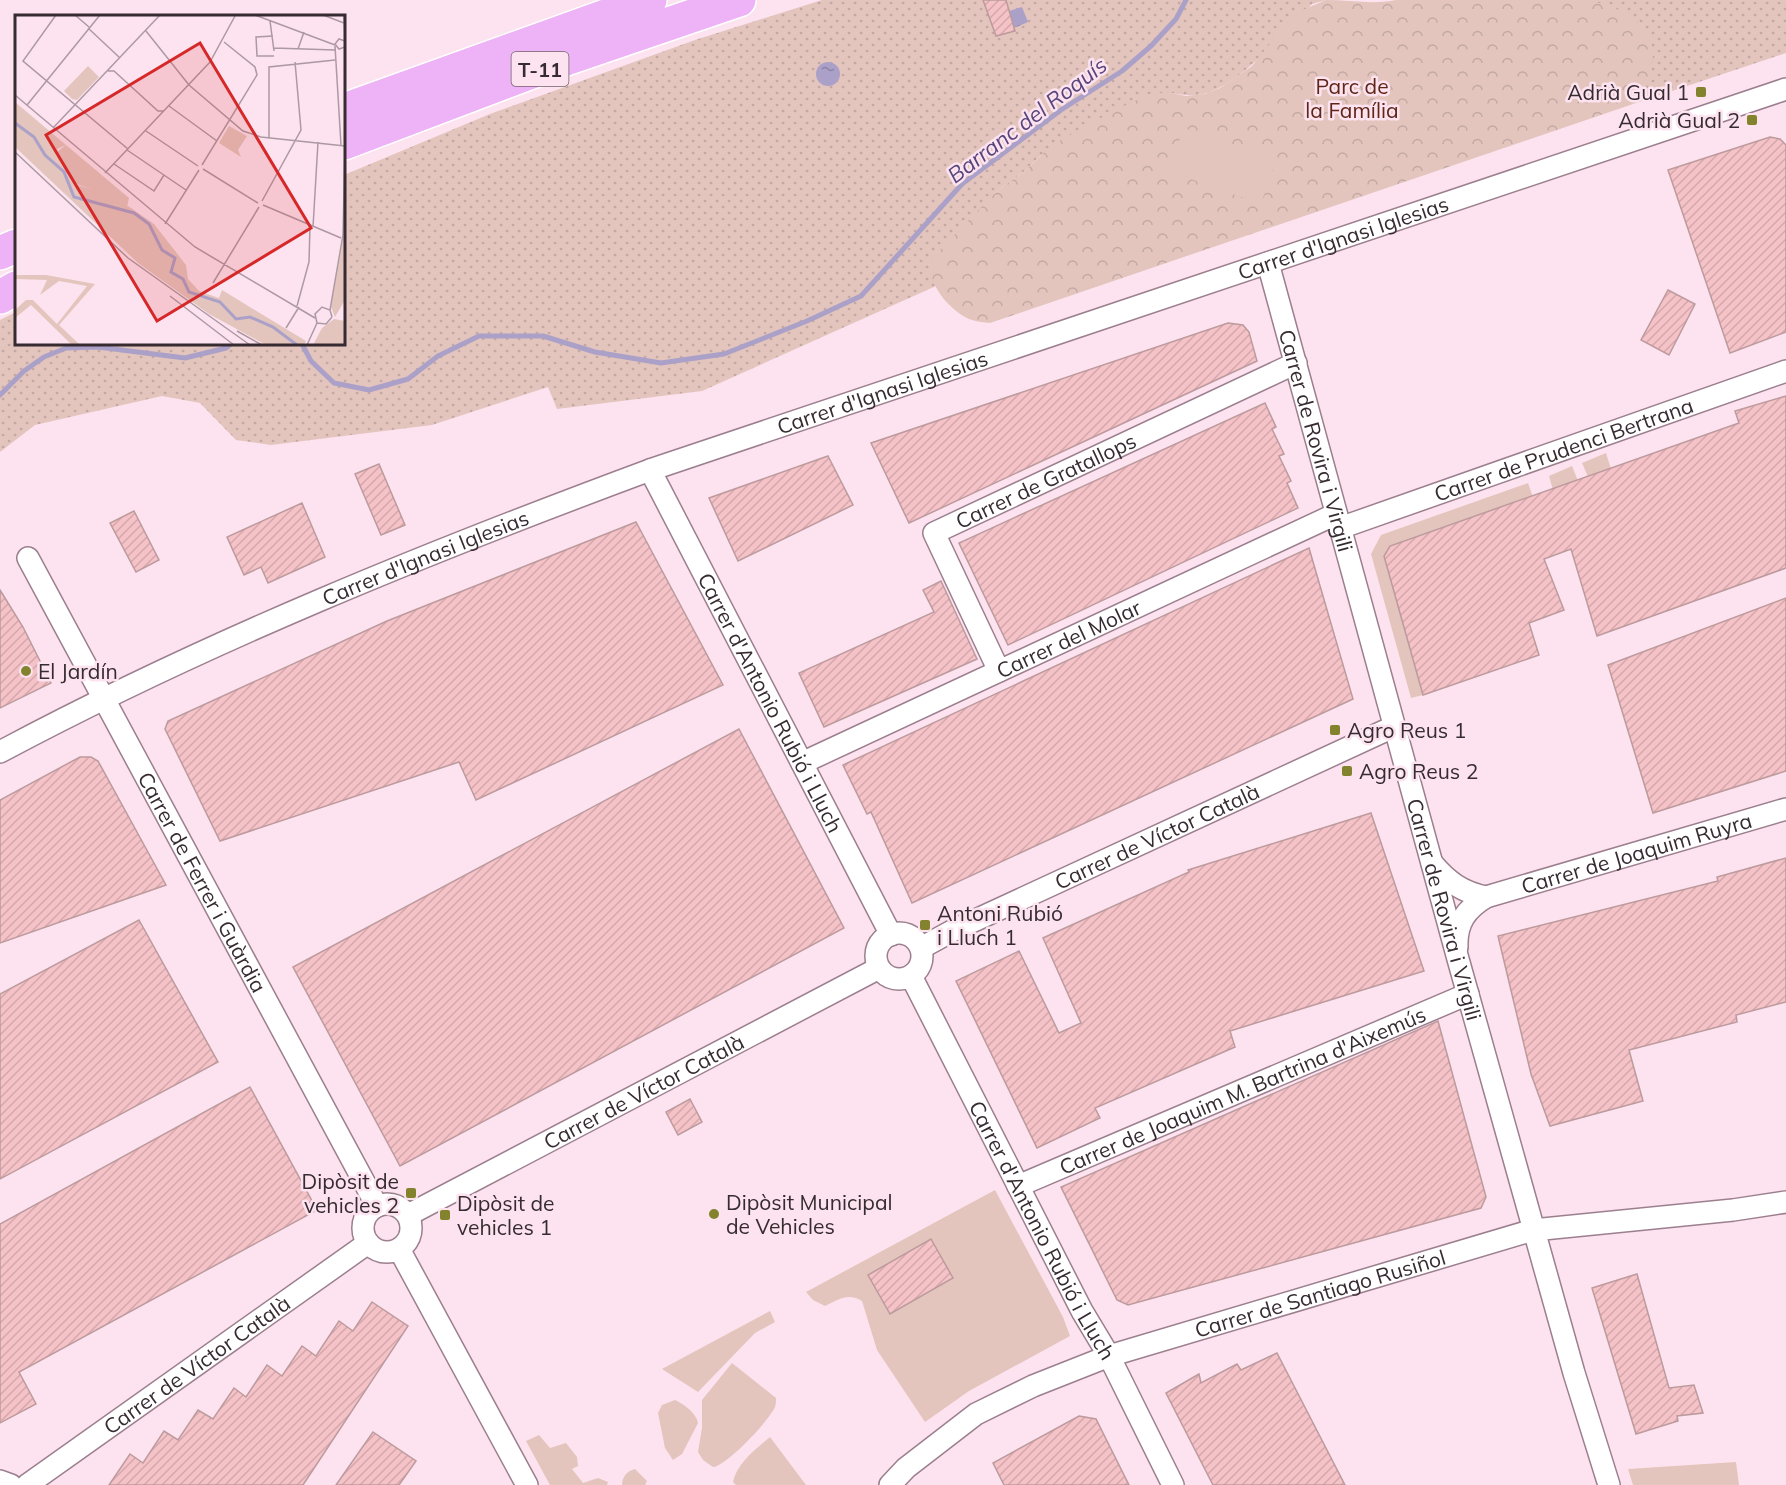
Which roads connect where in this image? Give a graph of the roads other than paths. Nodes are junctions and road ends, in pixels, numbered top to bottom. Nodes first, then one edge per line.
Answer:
1 (650, 0) edge
2 (739, 0) edge
3 (1786, 89) edge
4 (345, 110) edge
5 (345, 143) edge
6 (15, 229) edge
7 (0, 235) edge
8 (15, 246) edge
9 (0, 253) edge
10 (1268, 263) junction
11 (15, 281) edge
12 (0, 288) edge
13 (15, 289) edge
14 (0, 297) edge
15 (1296, 363) junction
16 (1786, 371) edge
17 (650, 470) junction
18 (1338, 521) junction
19 (28, 558) dead end
20 (999, 671) junction
21 (105, 698) junction
22 (1393, 727) junction
23 (0, 752) edge
24 (802, 763) junction
25 (1786, 809) edge
26 (1431, 862) junction
27 (1486, 897) junction
28 (891, 935) junction
29 (921, 948) junction
30 (1458, 959) junction
31 (879, 968) junction
32 (911, 976) junction
33 (1468, 994) junction
34 (1018, 1186) junction
35 (1786, 1202) edge
36 (376, 1206) junction
37 (408, 1215) junction
38 (1533, 1230) junction
39 (368, 1243) junction
40 (399, 1249) junction
41 (1109, 1356) junction
42 (0, 1481) edge
43 (11, 1485) edge
44 (27, 1485) edge
45 (527, 1485) edge
46 (890, 1485) edge
47 (1173, 1485) edge
48 (1609, 1485) edge

1 - 4 highway, T-11
2 - 5 highway, T-11
3 - 10 street, Carrer d'Ignasi Iglesias
6 - 7 highway
8 - 9 highway
10 - 15 street, Carrer de Rovira i Virgili
10 - 17 street, Carrer d'Ignasi Iglesias
11 - 12 highway
13 - 14 highway
15 - 18 street, Carrer de Rovira i Virgili
15 - 20 street, Carrer de Gratallops
16 - 18 street, Carrer de Prudenci Bertrana
17 - 21 street, Carrer d'Ignasi Iglesias
17 - 24 street, Carrer d'Antonio Rubió i Lluch
18 - 20 street, Carrer del Molar
18 - 22 street, Carrer de Rovira i Virgili
19 - 21 street, Carrer de Ferrer i Guàrdia
20 - 24 street, Carrer del Molar
21 - 23 street, Carrer d'Ignasi Iglesias
21 - 36 street, Carrer de Ferrer i Guàrdia
22 - 26 street, Carrer de Rovira i Virgili
22 - 29 street, Carrer de Víctor Català
24 - 28 street, Carrer d'Antonio Rubió i Lluch
25 - 27 street, Carrer de Joaquim Ruyra
26 - 27 street
26 - 30 street, Carrer de Rovira i Virgili
27 - 30 street, Carrer de Joaquim Ruyra
28 - 29 street
28 - 31 street
29 - 32 street
30 - 33 street, Carrer de Rovira i Virgili
31 - 32 street
31 - 37 street, Carrer de Víctor Català
32 - 34 street, Carrer d'Antonio Rubió i Lluch
33 - 34 street, Carrer de Joaquim M. Bartrina d'Aixemús
33 - 38 street, Carrer de Rovira i Virgili
34 - 41 street, Carrer d'Antonio Rubió i Lluch
35 - 38 street, Carrer de Santiago Rusiñol
36 - 37 street
36 - 39 street
37 - 40 street
38 - 41 street, Carrer de Santiago Rusiñol
38 - 48 street, Carrer de Rovira i Virgili
39 - 40 street
39 - 44 street, Carrer de Víctor Català
40 - 45 street
41 - 46 street, Carrer de Santiago Rusiñol
41 - 47 street, Carrer d'Antonio Rubió i Lluch
42 - 43 street

